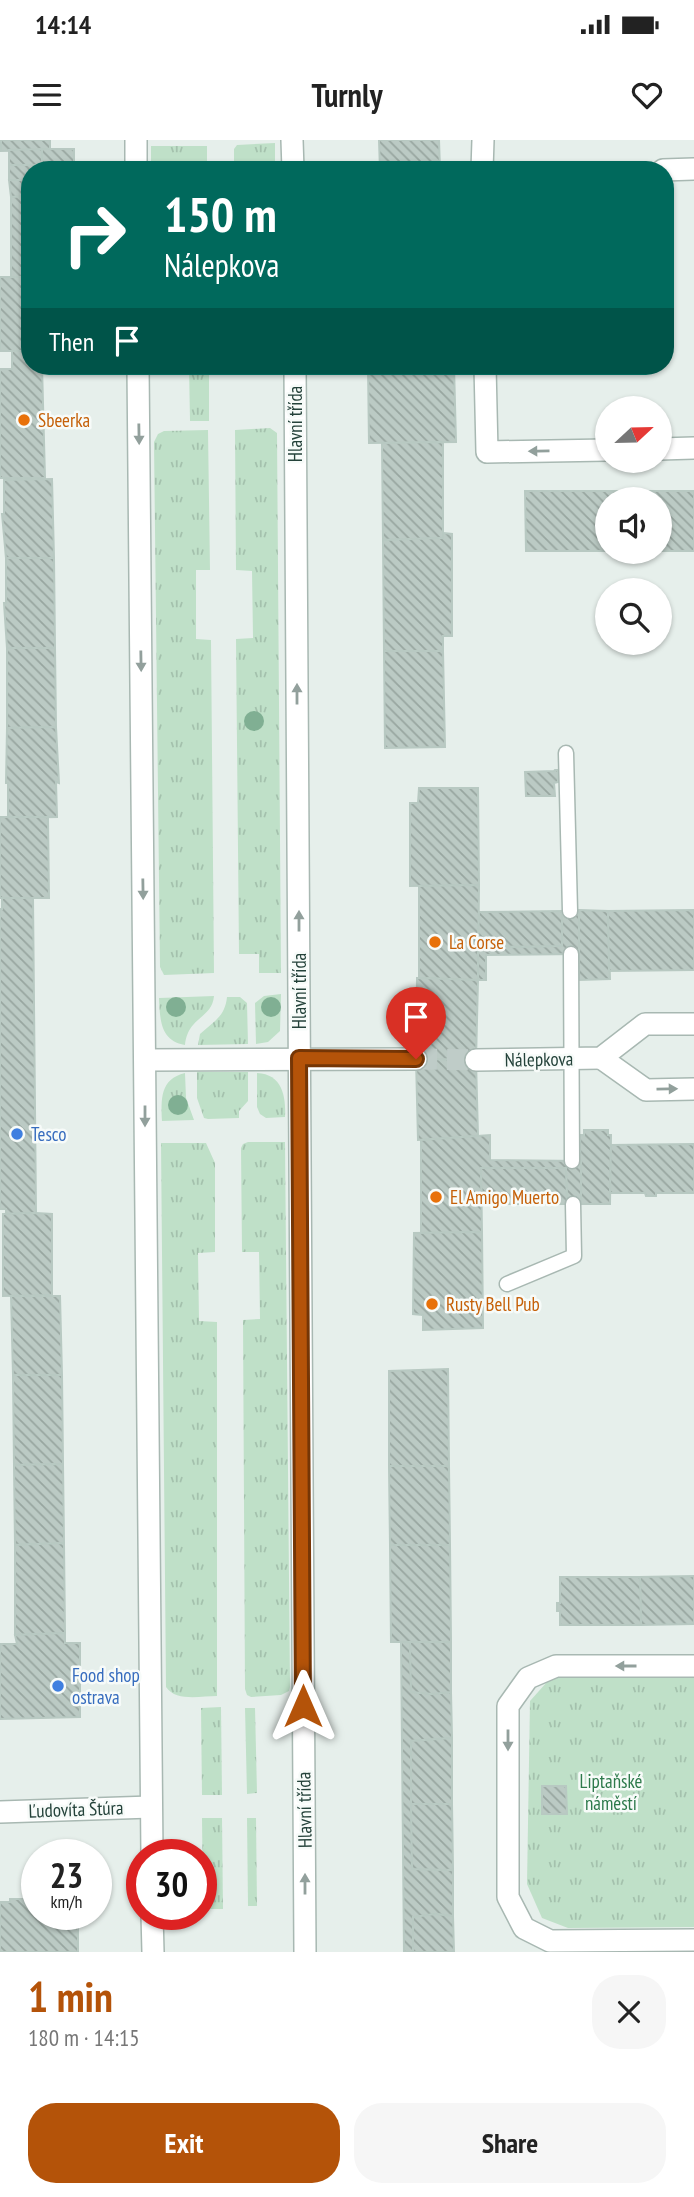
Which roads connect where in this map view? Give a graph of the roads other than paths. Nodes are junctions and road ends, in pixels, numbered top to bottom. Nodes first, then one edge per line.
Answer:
1 (136, 140) edge
2 (292, 140) edge
3 (483, 140) edge
4 (136, 161) edge
5 (293, 161) edge
6 (482, 161) edge
7 (694, 169) edge
8 (674, 170) edge
9 (138, 375) edge
10 (295, 375) edge
11 (485, 375) edge
12 (694, 448) edge
13 (672, 449) edge
14 (595, 450) edge
15 (566, 753) dead end
16 (570, 911) dead end
17 (571, 954) dead end
18 (694, 1024) edge
19 (299, 1058) junction
20 (572, 1058) junction
21 (601, 1058) junction
22 (416, 1059) tunnel mouth
23 (145, 1060) junction
24 (476, 1060) tunnel mouth
25 (694, 1089) edge
26 (572, 1161) dead end
27 (573, 1204) dead end
28 (507, 1284) dead end
29 (694, 1666) edge
30 (151, 1807) junction
31 (0, 1812) edge
32 (152, 1839) edge
33 (152, 1930) edge
34 (694, 1940) edge
35 (153, 1952) edge
36 (306, 1952) edge

1 - 4 street
2 - 5 street
3 - 6 street
7 - 8 street
9 -> 23 street
19 -> 10 street, Hlavní třída
14 -> 11 street
12 - 13 street
15 - 16 lane
17 - 20 lane
18 - 21 street, Nálepkova
19 - 22 street
19 - 23 street
36 -> 19 street, Hlavní třída
20 - 21 street, Nálepkova
20 - 24 street, Nálepkova
20 - 26 lane
21 -> 25 street, Nálepkova
23 -> 30 street
27 - 28 lane
29 -> 34 street
30 - 31 street, Ľudovíta Štúra
30 - 32 street
33 - 35 street

